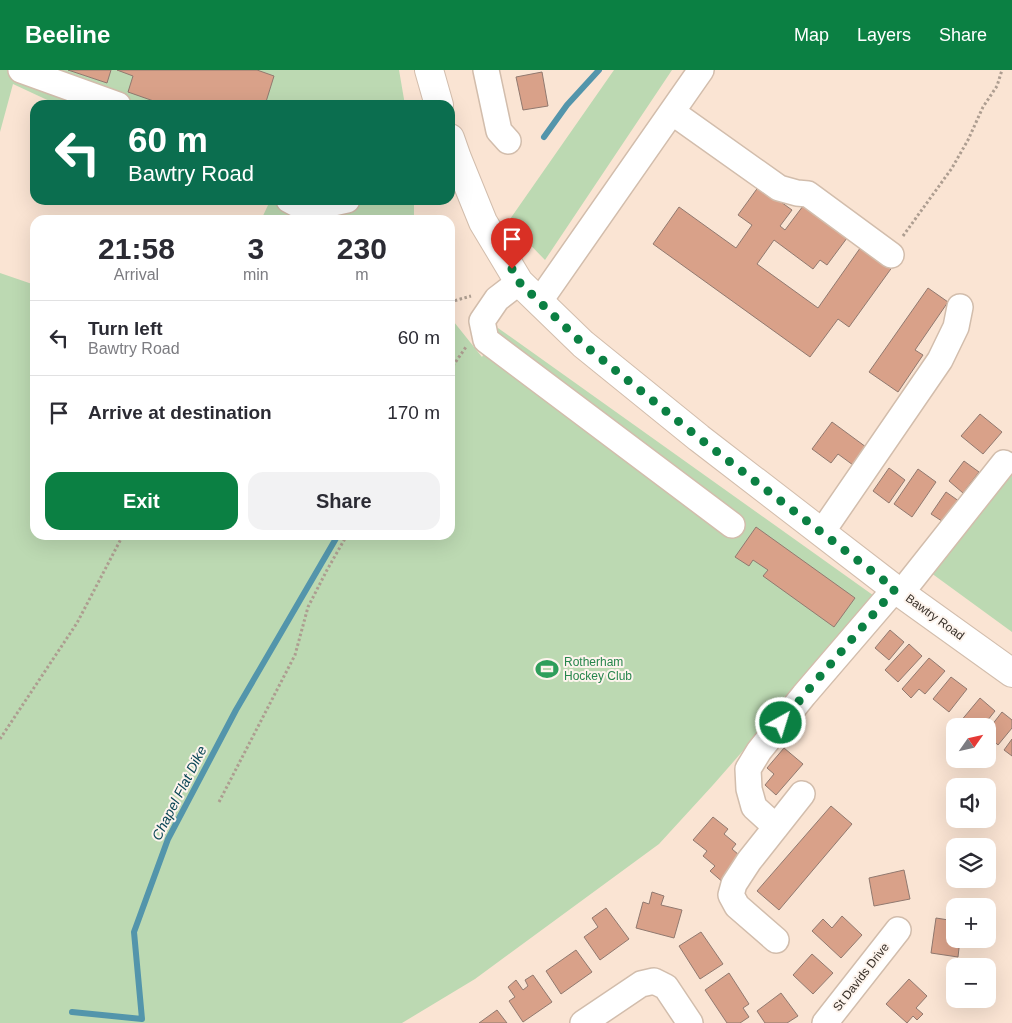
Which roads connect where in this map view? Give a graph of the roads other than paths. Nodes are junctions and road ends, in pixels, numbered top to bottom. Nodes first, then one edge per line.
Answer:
1 (21, 70) edge
2 (429, 70) edge
3 (486, 70) edge
4 (701, 70) edge
5 (104, 100) edge
6 (438, 100) edge
7 (672, 112) junction
8 (508, 141) dead end
9 (456, 171) edge
10 (298, 205) edge
11 (324, 205) edge
12 (891, 255) road end
13 (519, 282) junction
14 (540, 302) junction
15 (960, 307) dead end
16 (1004, 463) dead end
17 (732, 525) dead end
18 (822, 532) junction
19 (898, 591) junction
20 (1012, 673) edge
21 (802, 794) dead end
22 (776, 826) junction
23 (898, 930) dead end
24 (776, 940) dead end
25 (583, 1023) edge
26 (690, 1023) edge
27 (825, 1023) edge

1 - 5 street
2 - 6 main road
3 - 8 street
4 - 7 street
7 - 12 street
7 - 14 street
9 - 13 main road, Bawtry Road
10 - 11 street
13 - 14 main road, Bawtry Road
13 - 17 street
14 - 18 main road, Bawtry Road
15 - 18 street
16 - 19 street
18 - 19 main road, Bawtry Road
19 - 20 main road, Bawtry Road
19 - 22 street
21 - 22 street
22 - 24 street
23 - 27 street, St Davids Drive
25 - 26 street

